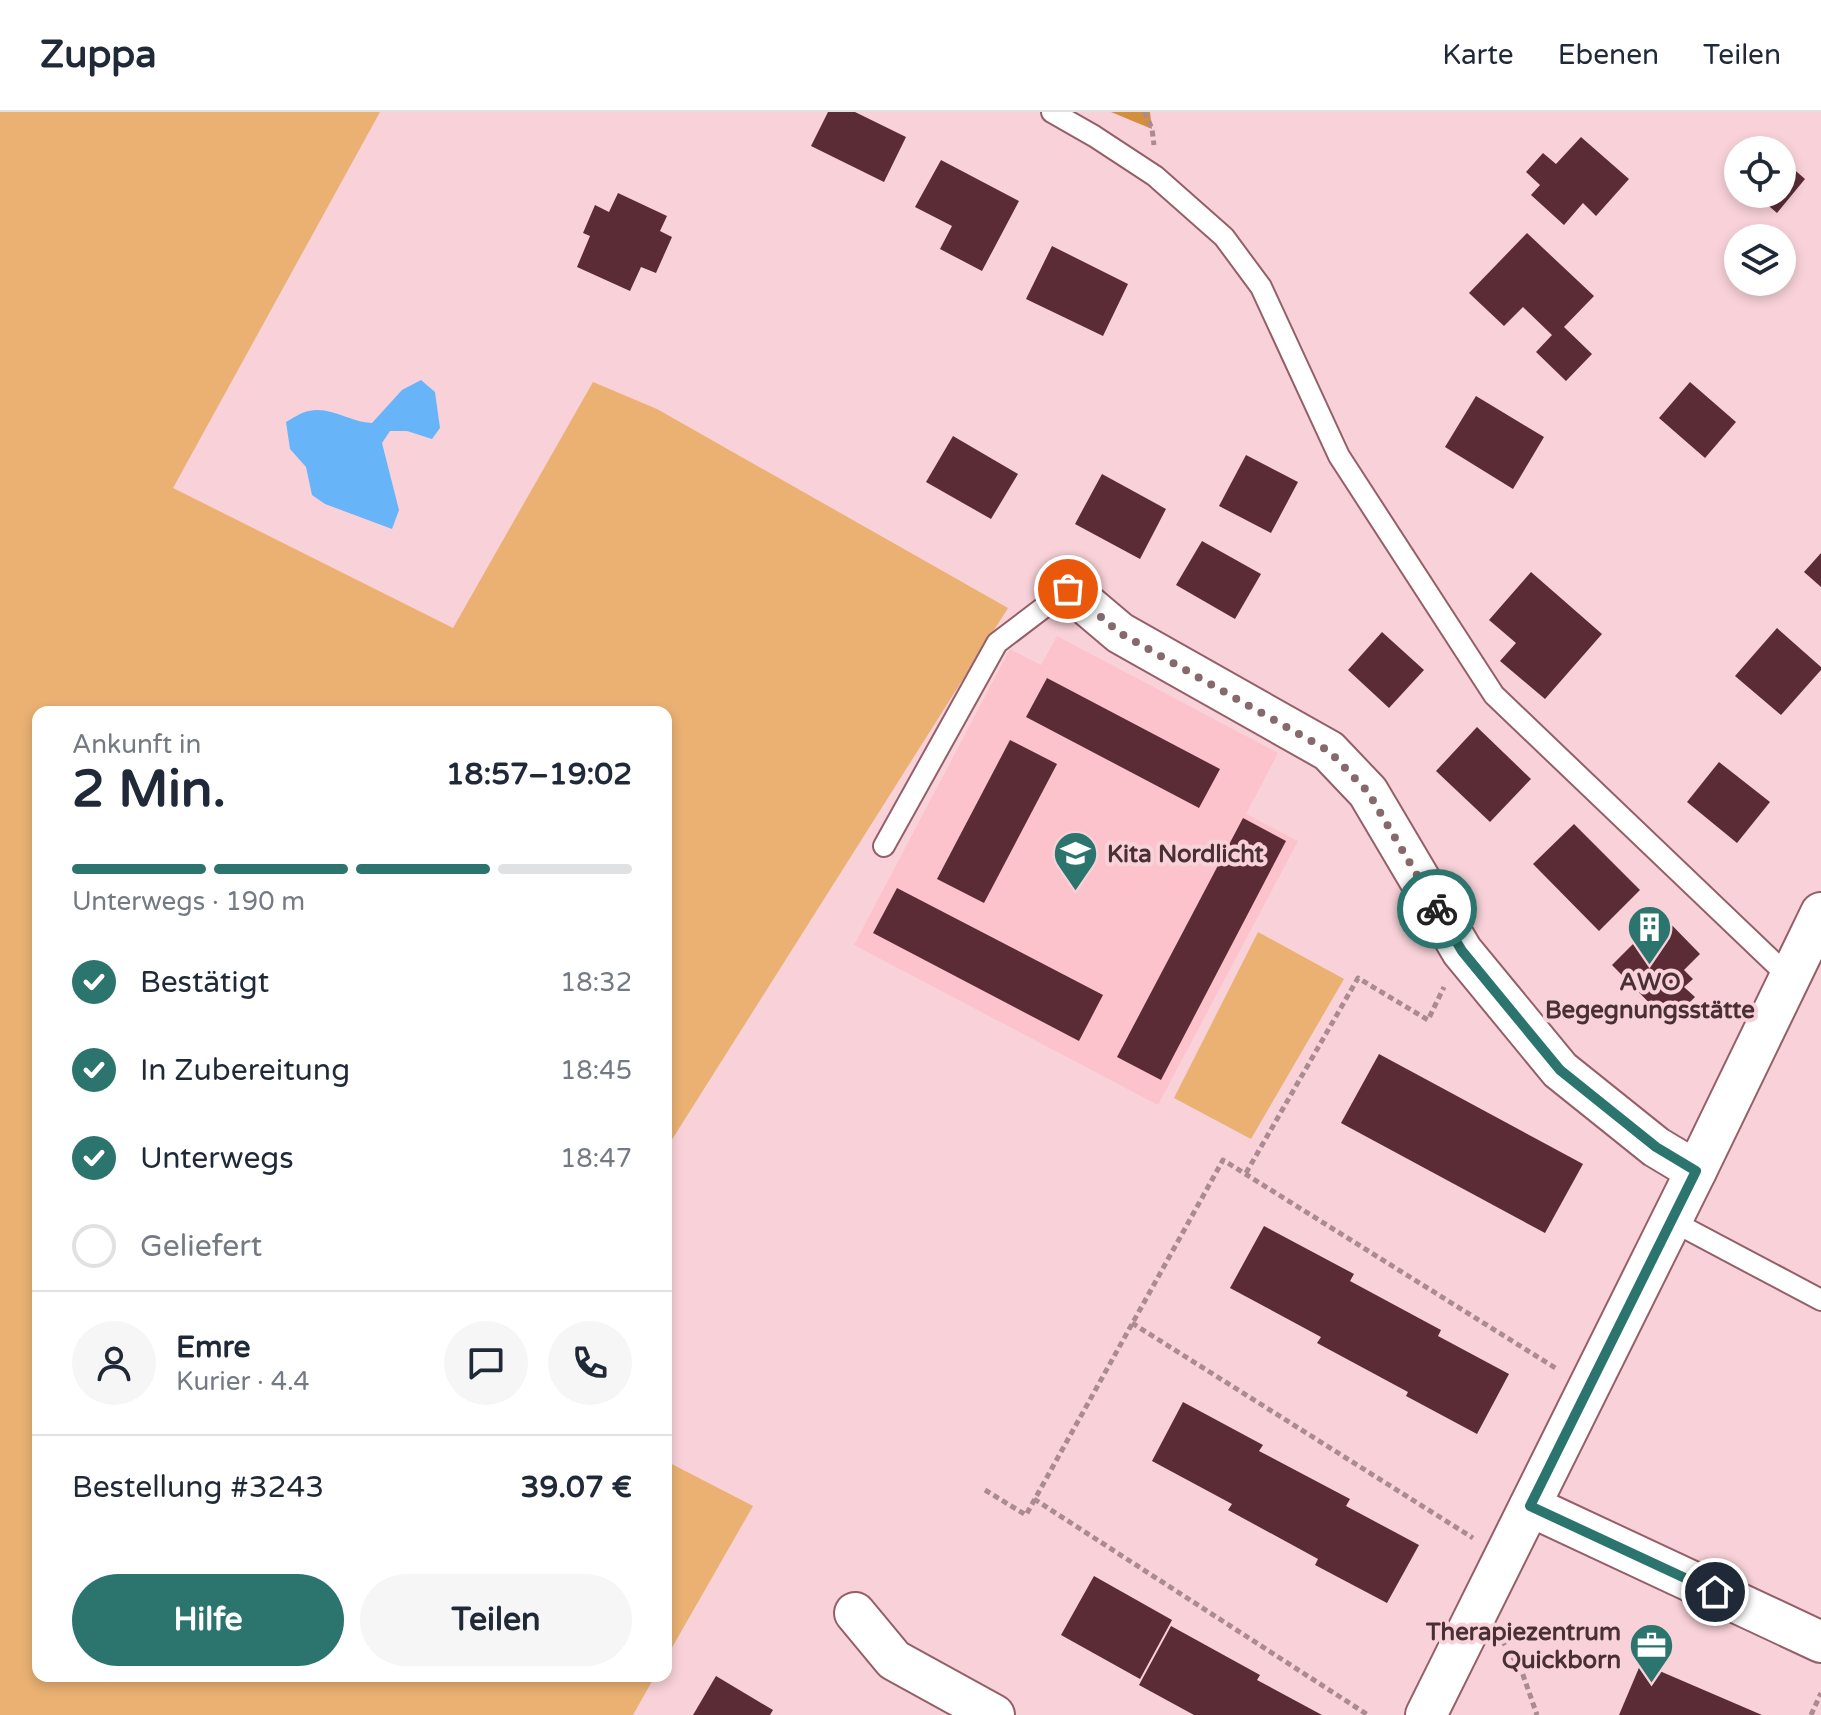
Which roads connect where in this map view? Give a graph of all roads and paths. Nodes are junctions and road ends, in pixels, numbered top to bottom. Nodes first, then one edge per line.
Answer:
1 (1052, 112) edge
2 (1068, 589) joint
3 (884, 846) dead end
4 (1821, 913) edge
5 (1462, 951) junction
6 (1790, 978) junction
7 (1696, 1171) junction
8 (1246, 1173) junction
9 (1672, 1221) junction
10 (1821, 1300) edge
11 (1132, 1323) junction
12 (1589, 1388) junction
13 (985, 1490) dead end
14 (1034, 1499) junction
15 (1530, 1506) junction
16 (1504, 1558) junction
17 (1480, 1607) junction
18 (855, 1613) dead end
19 (1821, 1642) edge
20 (1821, 1693) edge
21 (994, 1715) edge
22 (1368, 1715) edge
23 (1426, 1715) edge
24 (1537, 1715) edge
25 (1811, 1715) edge

1 - 6 lane
2 - 3 lane
2 - 5 street
4 - 6 street
5 - 7 street
5 - 8 path
6 - 7 street
7 - 9 street
8 - 11 path
8 - 12 path
9 - 10 lane
9 - 12 street
11 - 14 path
11 - 16 path
12 - 15 street
13 - 14 path
14 - 22 path
15 - 16 street
15 - 19 street
16 - 17 street
17 - 23 street
17 - 24 path
18 - 21 street
20 - 25 path

